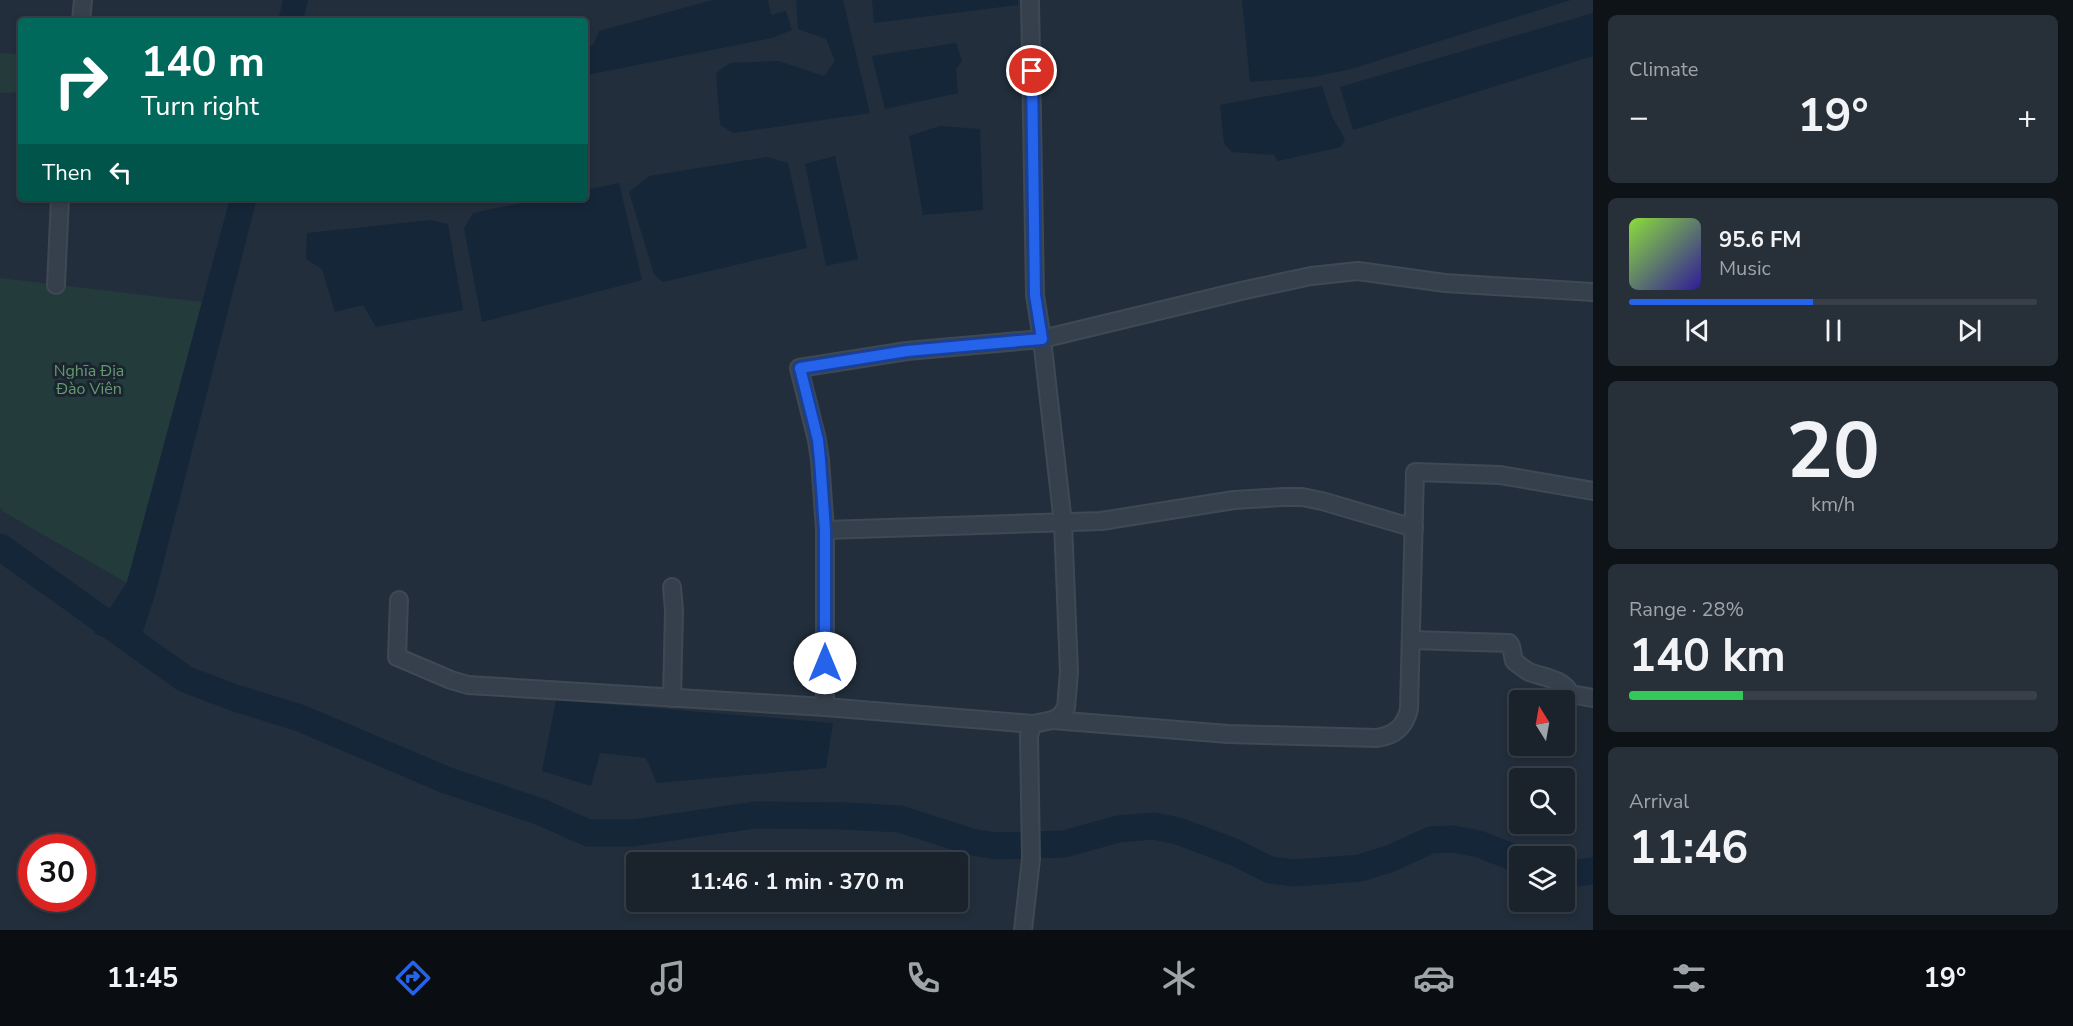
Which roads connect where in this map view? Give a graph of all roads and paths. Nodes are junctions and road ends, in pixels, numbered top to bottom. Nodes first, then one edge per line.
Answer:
1 (83, 0) edge
2 (1030, 0) edge
3 (81, 18) edge
4 (60, 201) edge
5 (56, 285) dead end
6 (1593, 292) edge
7 (1042, 339) junction
8 (1593, 491) edge
9 (1063, 523) junction
10 (1414, 528) junction
11 (825, 530) junction
12 (672, 587) dead end
13 (399, 600) dead end
14 (1411, 640) junction
15 (672, 698) junction
16 (1593, 698) edge
17 (825, 707) junction
18 (1053, 720) junction
19 (1033, 724) junction
20 (1023, 930) edge

1 - 3 street
2 - 7 street
4 - 5 street
6 - 7 street
7 - 9 street
7 - 11 street
8 - 10 street
9 - 10 street
9 - 11 street
9 - 18 street
10 - 14 street
11 - 17 street
12 - 15 street
13 - 15 street
14 - 16 street
14 - 18 street
15 - 17 street
17 - 19 street
18 - 19 street
19 - 20 street

